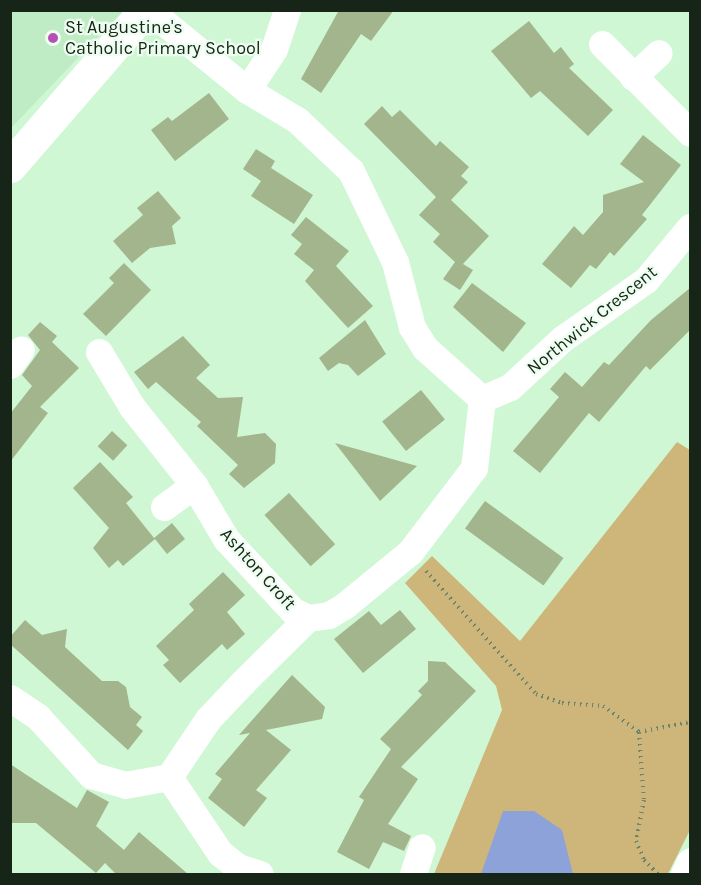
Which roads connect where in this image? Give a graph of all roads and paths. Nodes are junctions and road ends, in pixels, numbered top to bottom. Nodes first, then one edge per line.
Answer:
1 (147, 10) edge
2 (287, 10) edge
3 (602, 44) dead end
4 (659, 53) dead end
5 (633, 77) junction
6 (247, 90) junction
7 (690, 133) edge
8 (10, 166) edge
9 (690, 227) edge
10 (99, 352) dead end
11 (482, 399) junction
12 (194, 484) junction
13 (164, 507) dead end
14 (410, 552) junction
15 (308, 618) junction
16 (10, 698) edge
17 (690, 722) edge
18 (639, 732) junction
19 (169, 777) junction
20 (422, 847) dead end
21 (690, 861) edge
22 (260, 874) edge
23 (413, 874) edge
24 (658, 874) edge
25 (684, 874) edge

1 - 6 street
1 - 8 street
2 - 6 street
3 - 5 street
4 - 5 street
5 - 7 street
6 - 11 street
9 - 11 street, Northwick Crescent
10 - 12 street, Ashton Croft
11 - 14 street
12 - 13 street
12 - 15 street, Ashton Croft
14 - 15 street
14 - 18 path
15 - 19 street
16 - 19 street
17 - 18 path
18 - 24 path
19 - 22 street
20 - 23 street
21 - 25 street

